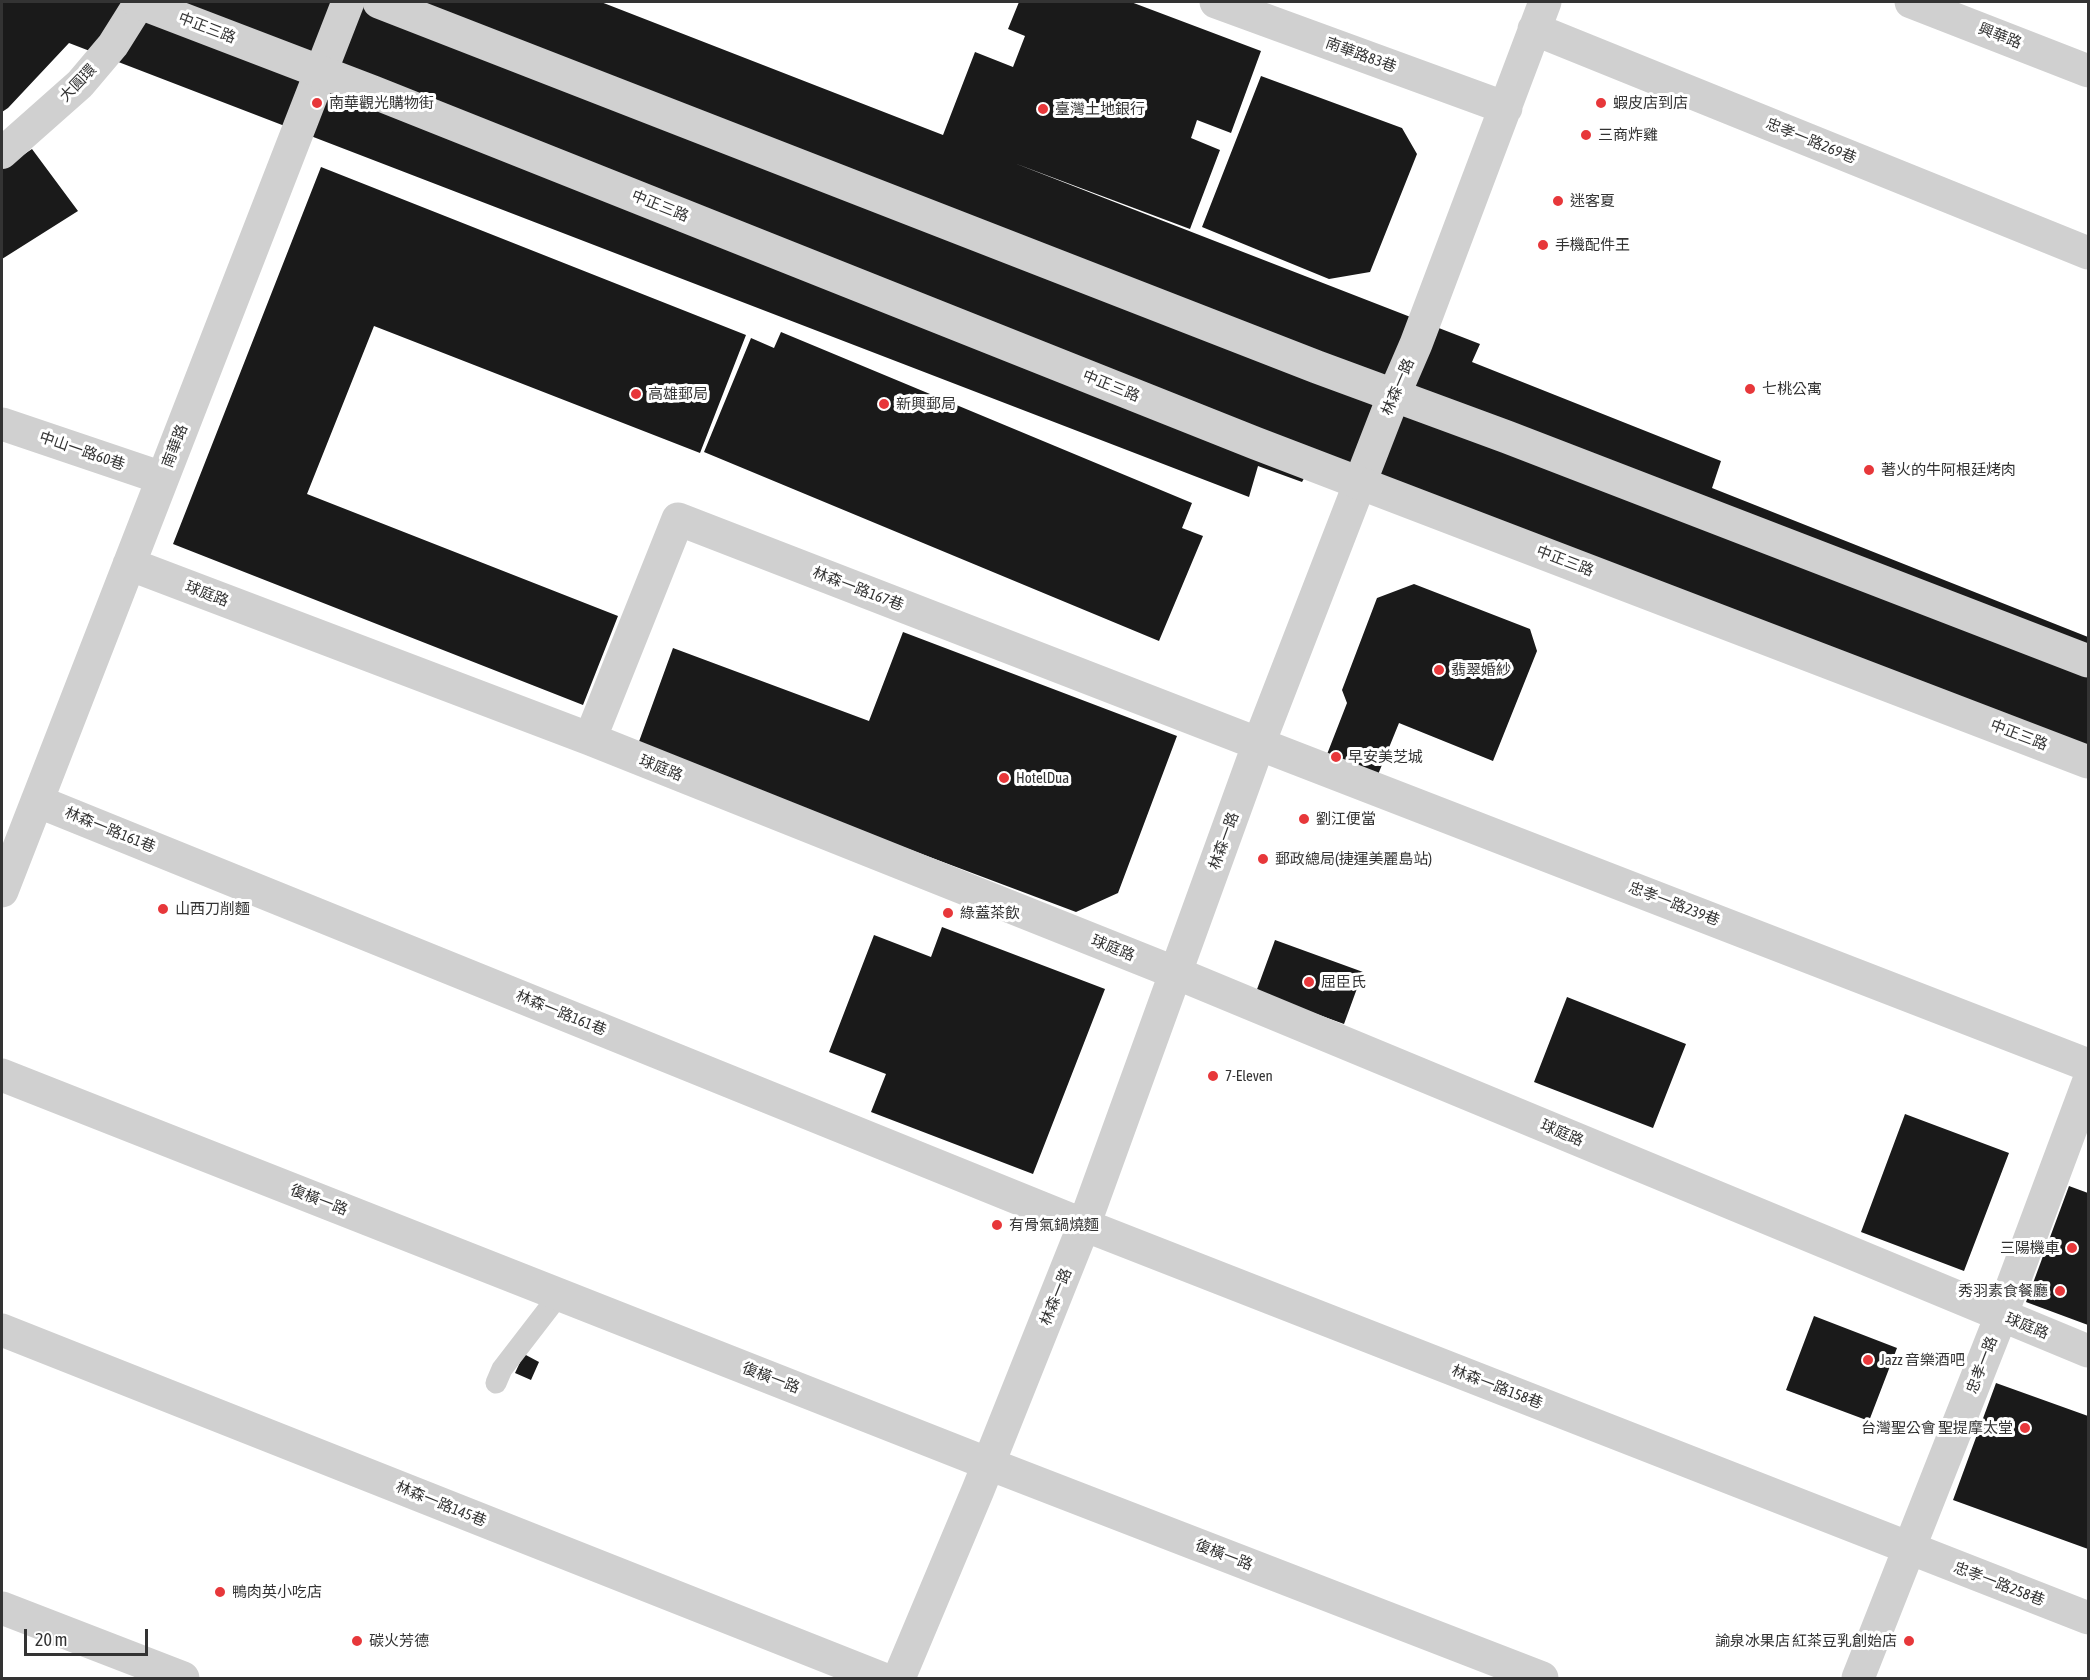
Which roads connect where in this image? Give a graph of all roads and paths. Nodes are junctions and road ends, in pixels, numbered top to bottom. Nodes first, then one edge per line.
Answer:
1 (139, 2) edge
2 (348, 2) edge
3 (379, 2) edge
4 (1216, 2) edge
5 (1911, 2) edge
6 (1540, 15) edge
7 (2088, 70) edge
8 (321, 72) junction
9 (1506, 108) junction
10 (2, 153) edge
11 (2088, 253) edge
12 (1394, 394) junction
13 (2, 424) edge
14 (162, 478) junction
15 (1360, 482) junction
16 (129, 564) junction
17 (2088, 661) edge
18 (590, 739) junction
19 (1259, 743) junction
20 (2088, 762) edge
21 (37, 801) junction
22 (2, 891) edge
23 (1176, 973) junction
24 (2088, 1065) edge
25 (2, 1075) edge
26 (2088, 1083) edge
27 (1084, 1225) junction
28 (559, 1295) junction
29 (2001, 1316) junction
30 (2, 1330) edge
31 (2088, 1351) edge
32 (495, 1383) dead end
33 (989, 1464) junction
34 (1910, 1549) junction
35 (2, 1608) edge
36 (2088, 1618) edge
37 (183, 1678) edge
38 (881, 1678) edge
39 (899, 1678) edge
40 (1542, 1678) edge
41 (1858, 1678) edge

1 - 8 street, 中正三路
1 - 10 street, 大圓環
2 - 8 street, 南華路
3 - 12 street
4 - 9 street, 南華路83巷
5 - 7 street, 興華路
6 - 9 street, 林森一路
6 - 11 street, 忠孝一路269巷
8 - 14 street, 南華路
8 - 15 street, 中正三路
9 - 12 street, 林森一路
12 - 15 street, 林森一路
12 - 17 street
13 - 14 street, 中山一路60巷
14 - 16 street, 南華路
15 - 19 street, 林森一路
15 - 20 street, 中正三路
16 - 18 street, 球庭路
16 - 21 street, 南華路
18 - 19 street, 林森一路167巷
18 - 23 street, 球庭路
19 - 23 street, 林森一路
19 - 24 street, 忠孝一路239巷
21 - 22 street, 南華路
21 - 27 street, 林森一路161巷
23 - 27 street, 林森一路
23 - 29 street, 球庭路
25 - 28 street, 復橫一路
26 - 29 street, 忠孝一路
27 - 33 street, 林森一路
27 - 34 street, 林森一路158巷
28 - 32 lane
28 - 33 street, 復橫一路
29 - 31 street, 球庭路
29 - 34 street, 忠孝一路
30 - 38 street, 林森一路145巷
33 - 39 street, 林森一路
33 - 40 street, 復橫一路
34 - 36 street, 忠孝一路258巷
34 - 41 street, 忠孝一路
35 - 37 street

